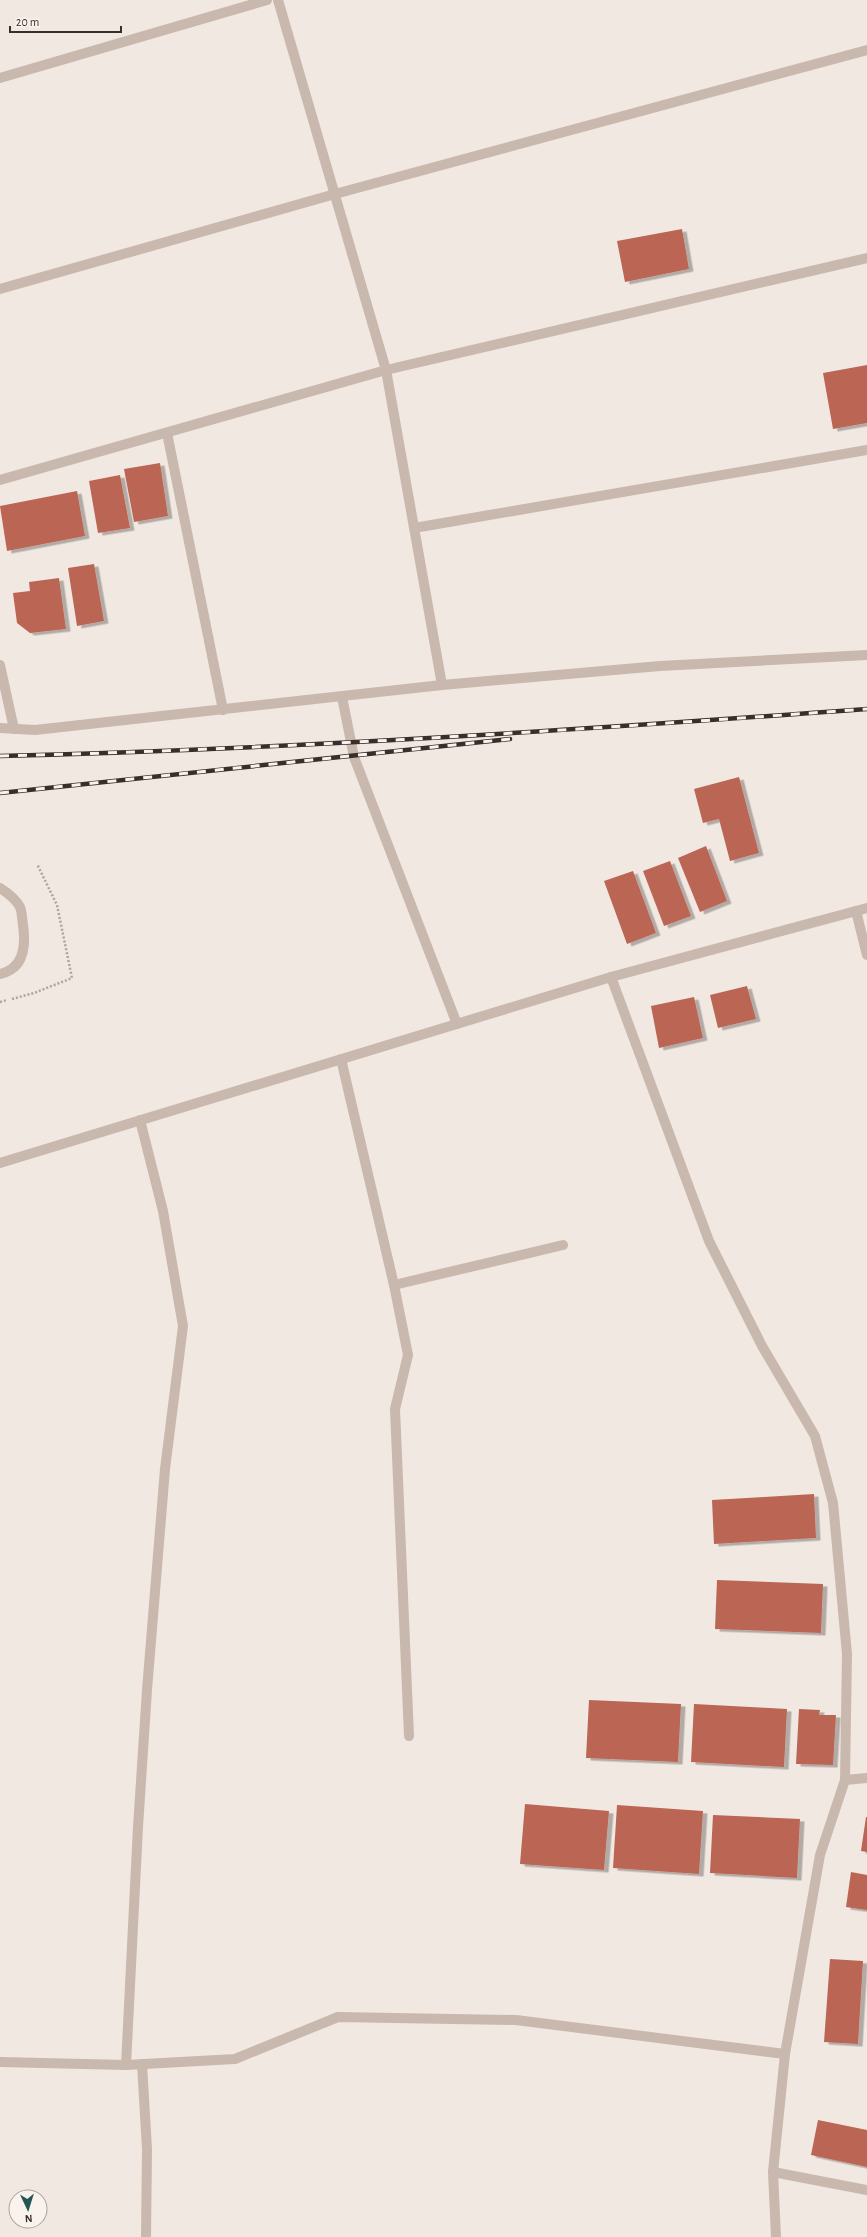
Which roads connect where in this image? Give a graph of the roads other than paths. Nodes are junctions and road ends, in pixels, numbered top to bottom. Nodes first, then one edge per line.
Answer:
1 (266, 0) edge
2 (278, 0) edge
3 (867, 50) edge
4 (0, 78) edge
5 (335, 194) junction
6 (867, 258) edge
7 (0, 289) edge
8 (386, 370) junction
9 (166, 433) junction
10 (867, 450) edge
11 (0, 480) edge
12 (414, 528) junction
13 (867, 655) edge
14 (0, 665) edge
15 (442, 685) junction
16 (342, 697) junction
17 (223, 710) junction
18 (0, 728) edge
19 (14, 729) junction
20 (0, 888) edge
21 (867, 908) edge
22 (856, 911) junction
23 (867, 955) edge
24 (0, 974) edge
25 (610, 977) junction
26 (457, 1024) junction
27 (341, 1059) junction
28 (140, 1120) junction
29 (0, 1163) edge
30 (563, 1245) dead end
31 (394, 1285) junction
32 (409, 1736) dead end
33 (867, 1778) edge
34 (845, 1780) junction
35 (785, 2054) junction
36 (0, 2062) edge
37 (142, 2064) junction
38 (126, 2065) junction
39 (773, 2172) junction
40 (867, 2190) edge
41 (146, 2237) edge
42 (776, 2237) edge

1 - 4 street
2 - 5 street
3 - 5 street
5 - 7 street
5 - 8 street
6 - 8 street
8 - 9 street
8 - 12 street
9 - 11 street
9 - 17 street
10 - 12 street
12 - 15 street
13 - 15 street
14 - 19 street
15 - 16 street
16 - 17 street
16 - 26 street
17 - 19 street
18 - 19 street
20 - 24 street
21 - 22 street
22 - 23 street
22 - 25 street
25 - 26 street
25 - 34 street
26 - 27 street
27 - 28 street
27 - 31 street
28 - 29 street
28 - 38 street
30 - 31 street
31 - 32 street
33 - 34 street
34 - 35 street
35 - 37 street
35 - 39 street
36 - 38 street
37 - 38 street
37 - 41 street
39 - 40 street
39 - 42 street

